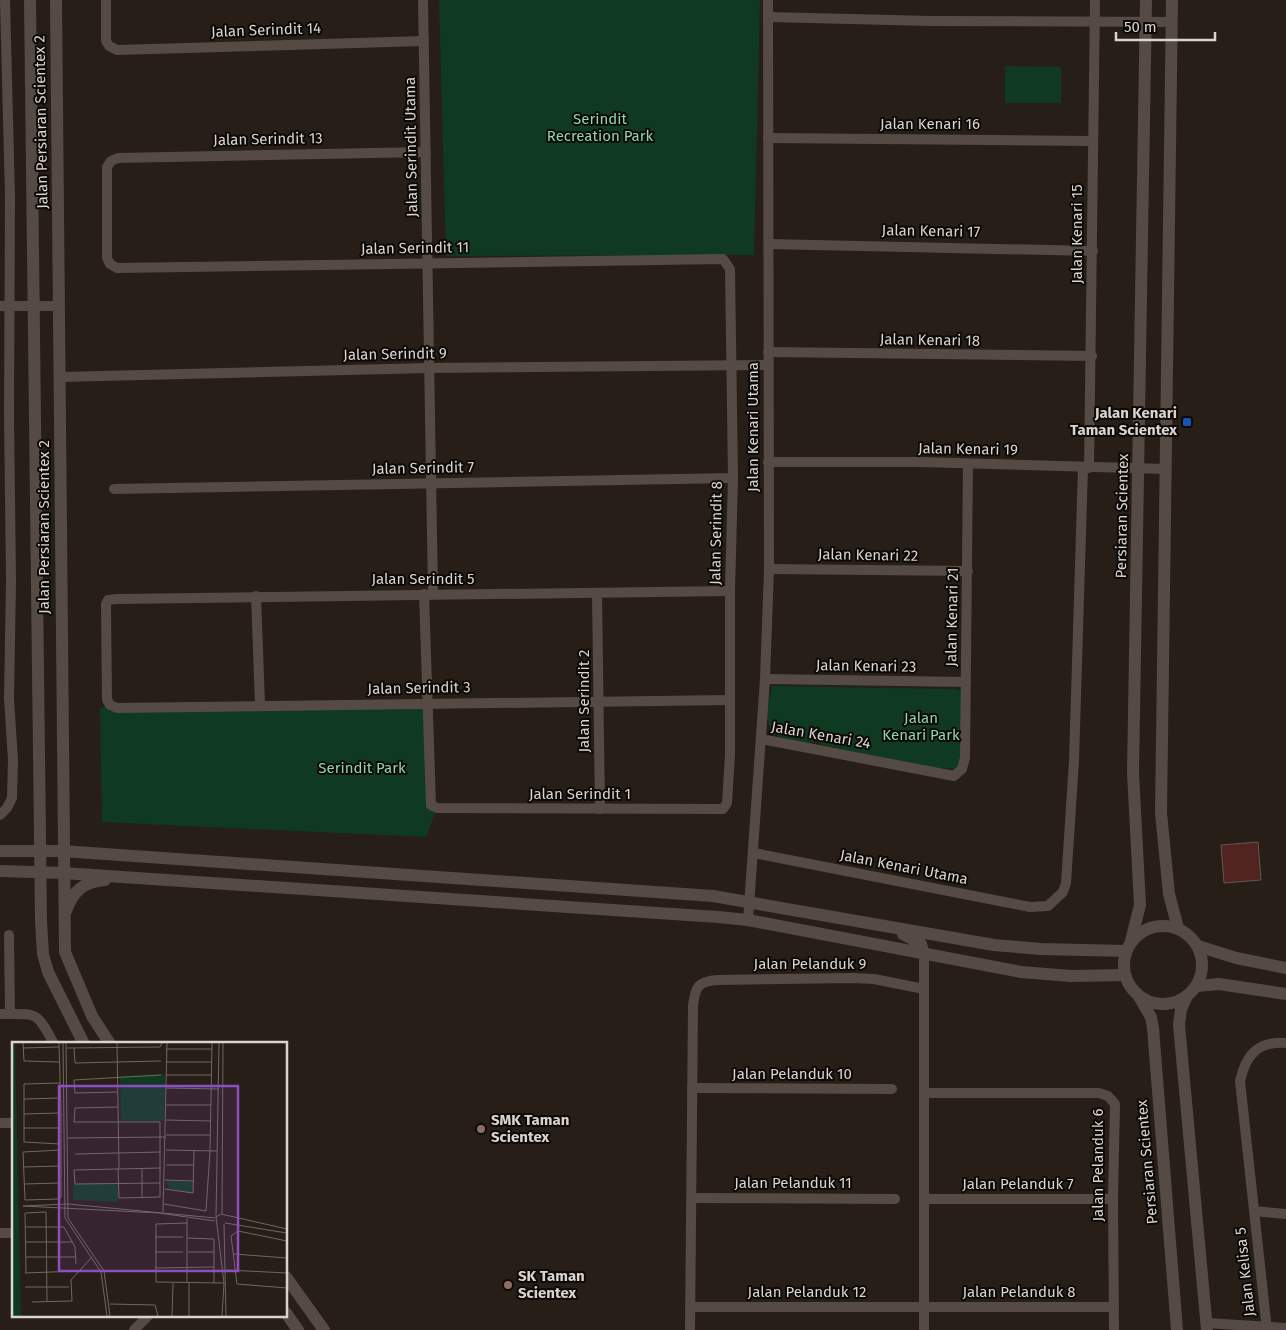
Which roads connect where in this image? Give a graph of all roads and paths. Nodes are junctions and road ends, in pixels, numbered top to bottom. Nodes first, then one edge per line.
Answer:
1 (5, 0) edge
2 (30, 0) edge
3 (56, 0) edge
4 (106, 0) edge
5 (423, 0) edge
6 (768, 0) edge
7 (1095, 0) edge
8 (1146, 0) edge
9 (1172, 0) edge
10 (768, 17) junction
11 (1146, 22) junction
12 (1172, 22) junction
13 (1095, 23) junction
14 (424, 41) junction
15 (4, 89) edge
16 (768, 138) junction
17 (1092, 141) junction
18 (426, 152) junction
19 (5, 197) edge
20 (769, 244) junction
21 (1093, 251) junction
22 (723, 259) joint
23 (428, 263) junction
24 (110, 264) joint
25 (4, 306) edge
26 (35, 306) junction
27 (59, 306) junction
28 (768, 352) junction
29 (1092, 356) junction
30 (731, 365) junction
31 (767, 365) junction
32 (430, 368) junction
33 (60, 377) junction
34 (4, 415) edge
35 (5, 458) edge
36 (768, 462) junction
37 (968, 464) junction
38 (1086, 467) junction
39 (1140, 469) junction
40 (1166, 469) junction
41 (733, 478) junction
42 (432, 483) junction
43 (114, 489) dead end
44 (769, 569) junction
45 (968, 572) junction
46 (0, 580) edge
47 (12, 580) junction
48 (730, 591) junction
49 (597, 593) junction
50 (428, 594) junction
51 (256, 596) junction
52 (764, 679) junction
53 (966, 682) junction
54 (5, 699) edge
55 (730, 700) junction
56 (599, 701) junction
57 (428, 702) junction
58 (260, 704) junction
59 (110, 705) joint
60 (761, 739) junction
61 (962, 769) joint
62 (437, 808) joint
63 (600, 809) junction
64 (723, 809) joint
65 (0, 815) edge
66 (0, 851) edge
67 (42, 851) junction
68 (62, 851) junction
69 (754, 853) junction
70 (0, 871) edge
71 (41, 872) junction
72 (62, 873) junction
73 (134, 877) junction
74 (749, 902) junction
75 (1048, 906) joint
76 (748, 920) junction
77 (63, 921) junction
78 (889, 926) junction
79 (1178, 928) junction
80 (9, 935) dead end
81 (1128, 946) junction
82 (1198, 946) junction
83 (924, 955) junction
84 (1286, 968) edge
85 (1125, 976) junction
86 (1197, 986) junction
87 (924, 989) junction
88 (1286, 994) edge
89 (1138, 995) junction
90 (1187, 996) junction
91 (5, 1014) edge
92 (53, 1042) edge
93 (83, 1042) edge
94 (109, 1042) edge
95 (1286, 1043) edge
96 (692, 1088) junction
97 (892, 1089) dead end
98 (924, 1093) junction
99 (692, 1198) junction
100 (895, 1199) dead end
101 (924, 1199) junction
102 (1113, 1199) junction
103 (1254, 1211) junction
104 (1286, 1214) edge
105 (288, 1280) edge
106 (690, 1307) junction
107 (924, 1307) junction
108 (1114, 1307) junction
109 (288, 1316) edge
110 (146, 1318) edge
111 (1207, 1326) edge
112 (1266, 1328) edge
113 (1286, 1328) edge
114 (134, 1330) edge
115 (298, 1330) edge
116 (324, 1330) edge
117 (690, 1330) edge
118 (924, 1330) edge
119 (1114, 1330) edge
120 (1177, 1330) edge

1 - 15 street
2 - 26 street, Jalan Persiaran Scientex 2
3 - 27 street, Jalan Persiaran Scientex 2
4 - 14 street, Jalan Serindit 14
5 - 14 street, Jalan Serindit Utama
6 - 10 street, Jalan Kenari Utama
7 - 13 street, Jalan Kenari 15
8 - 11 street, Persiaran Scientex
9 - 12 street
10 - 13 street
10 - 16 street, Jalan Kenari Utama
11 - 12 street
11 - 13 street
11 - 39 street, Persiaran Scientex
12 - 40 street
13 - 17 street, Jalan Kenari 15
14 - 18 street, Jalan Serindit Utama
15 - 19 street
16 - 17 street, Jalan Kenari 16
16 - 20 street, Jalan Kenari Utama
17 - 21 street, Jalan Kenari 15
18 - 23 street, Jalan Serindit Utama
18 - 24 street, Jalan Serindit 13
19 - 25 street
20 - 21 street, Jalan Kenari 17
20 - 28 street, Jalan Kenari Utama
21 - 29 street, Jalan Kenari 15
22 - 23 street, Jalan Serindit 11
22 - 30 street, Jalan Serindit 8
23 - 24 street, Jalan Serindit 11
23 - 32 street, Jalan Serindit Utama
25 - 26 street
25 - 34 street
26 - 27 street
26 - 67 street, Jalan Persiaran Scientex 2
27 - 33 street, Jalan Persiaran Scientex 2
28 - 29 street, Jalan Kenari 18
28 - 31 street, Jalan Kenari Utama
29 - 38 street, Jalan Kenari 15
30 - 31 street, Jalan Serindit 9
30 - 32 street, Jalan Serindit 9
30 - 41 street, Jalan Serindit 8
31 - 36 street, Jalan Kenari Utama
32 - 33 street, Jalan Serindit 9
32 - 42 street, Jalan Serindit Utama
33 - 68 street, Jalan Persiaran Scientex 2
34 - 35 street
35 - 47 street
36 - 37 street, Jalan Kenari 19
36 - 44 street, Jalan Kenari Utama
37 - 38 street, Jalan Kenari 19
37 - 45 street, Jalan Kenari 21
38 - 39 street, Jalan Kenari 19
38 - 75 street, Jalan Kenari 15
39 - 40 street, Jalan Kenari 19
39 - 81 street, Persiaran Scientex
40 - 79 street
41 - 42 street, Jalan Serindit 7
41 - 48 street, Jalan Serindit 8
42 - 43 street, Jalan Serindit 7
42 - 50 street, Jalan Serindit Utama
44 - 45 street, Jalan Kenari 22
44 - 52 street, Jalan Kenari Utama
45 - 53 street, Jalan Kenari 21
46 - 47 street
47 - 54 street
48 - 49 street, Jalan Serindit 5
48 - 55 street, Jalan Serindit 8
49 - 50 street, Jalan Serindit 5
49 - 56 street, Jalan Serindit 2
50 - 51 street, Jalan Serindit 5
50 - 57 street, Jalan Serindit Utama
51 - 58 street
51 - 59 street, Jalan Serindit 5
52 - 53 street, Jalan Kenari 23
52 - 60 street, Jalan Kenari Utama
53 - 61 street, Jalan Kenari 21
54 - 65 street
55 - 56 street, Jalan Serindit 3
55 - 64 street, Jalan Serindit 8
56 - 57 street, Jalan Serindit 3
56 - 63 street, Jalan Serindit 2
57 - 58 street, Jalan Serindit 3
57 - 62 street, Jalan Serindit Utama
58 - 59 street, Jalan Serindit 3
60 - 61 street, Jalan Kenari 24
60 - 69 street, Jalan Kenari Utama
62 - 63 street, Jalan Serindit 1
63 - 64 street, Jalan Serindit 1
66 - 67 street
67 - 68 street
67 - 71 street, Jalan Persiaran Scientex 2
68 - 72 street, Jalan Persiaran Scientex 2
68 - 74 street
69 - 74 street, Jalan Kenari Utama
69 - 75 street, Jalan Kenari Utama
70 - 71 street
71 - 72 street
71 - 93 street, Jalan Persiaran Scientex 2
72 - 73 street
72 - 77 street, Jalan Persiaran Scientex 2
73 - 76 street
73 - 77 street
74 - 76 street, Jalan Kenari Utama
74 - 78 street
76 - 83 street
77 - 94 street, Jalan Persiaran Scientex 2
78 - 81 street
78 - 83 street
79 - 81 street
79 - 82 street
80 - 91 street
81 - 85 street
82 - 84 street
82 - 86 street
83 - 85 street
83 - 87 street
85 - 89 street
86 - 88 street
86 - 90 street
87 - 96 street, Jalan Pelanduk 9
87 - 98 street
89 - 90 street
89 - 120 street, Persiaran Scientex
90 - 111 street
91 - 92 street
95 - 103 street, Jalan Kelisa 5
96 - 97 street, Jalan Pelanduk 10
96 - 99 street
98 - 101 street
98 - 102 street, Jalan Pelanduk 6
99 - 100 street, Jalan Pelanduk 11
99 - 106 street
101 - 102 street, Jalan Pelanduk 7
101 - 107 street
102 - 108 street, Jalan Pelanduk 6
103 - 104 street
103 - 112 street, Jalan Kelisa 5
105 - 116 street
106 - 107 street, Jalan Pelanduk 12
106 - 117 street
107 - 108 street, Jalan Pelanduk 8
107 - 118 street
108 - 119 street, Jalan Pelanduk 6
109 - 115 street
110 - 114 street
111 - 112 street
112 - 113 street

